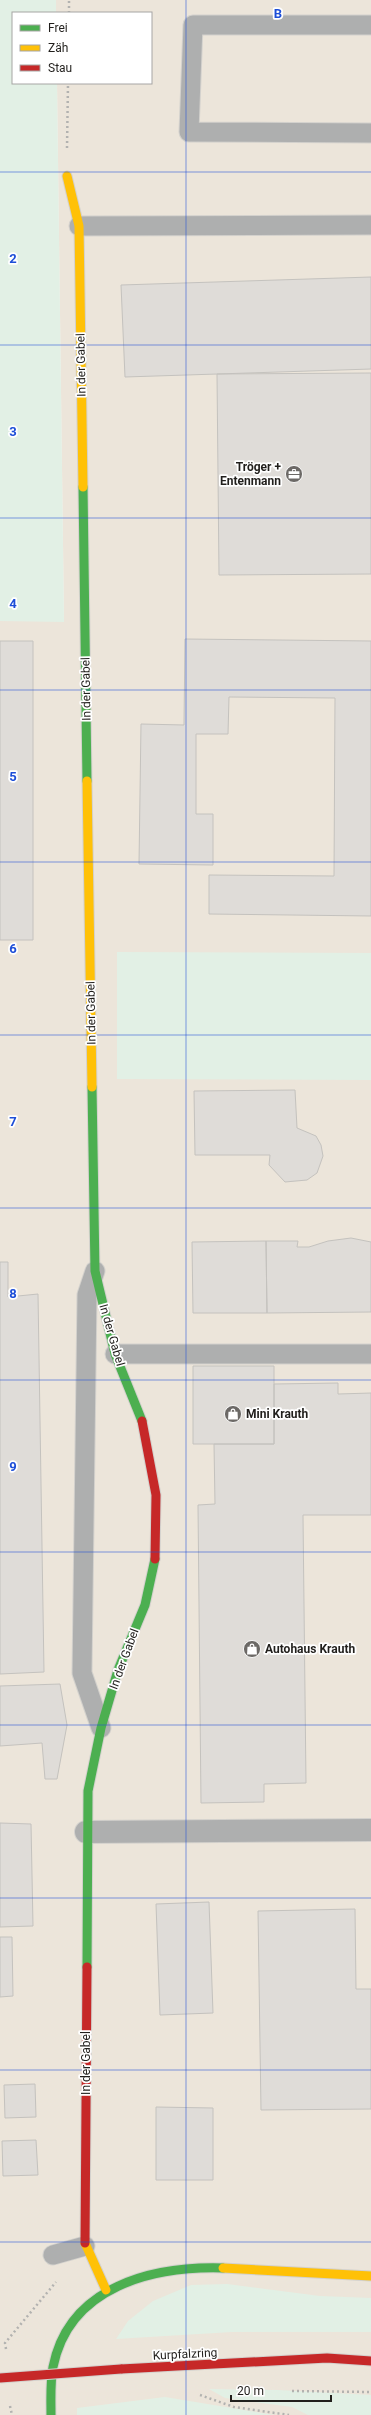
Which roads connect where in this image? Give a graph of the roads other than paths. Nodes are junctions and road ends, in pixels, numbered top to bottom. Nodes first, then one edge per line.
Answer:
1 (371, 25) edge
2 (371, 133) edge
3 (67, 176) road end
4 (371, 225) edge
5 (79, 226) junction
6 (95, 1271) junction
7 (115, 1354) junction
8 (371, 1354) edge
9 (101, 1728) junction
10 (371, 1830) edge
11 (86, 1832) junction
12 (85, 2246) junction
13 (53, 2255) dead end
14 (371, 2276) edge
15 (106, 2290) junction
16 (371, 2361) edge
17 (0, 2378) edge
18 (52, 2415) edge

1 - 2 lane
3 - 5 street, In der Gabel
4 - 5 lane
5 - 6 street, In der Gabel
6 - 7 street, In der Gabel
6 - 9 lane
7 - 8 lane
7 - 9 street, In der Gabel
9 - 11 street, In der Gabel
10 - 11 street
11 - 12 street, In der Gabel
12 - 13 lane
12 - 15 street, In der Gabel
14 - 15 street
15 - 18 street
16 - 17 street, Kurpfalzring, bridge

